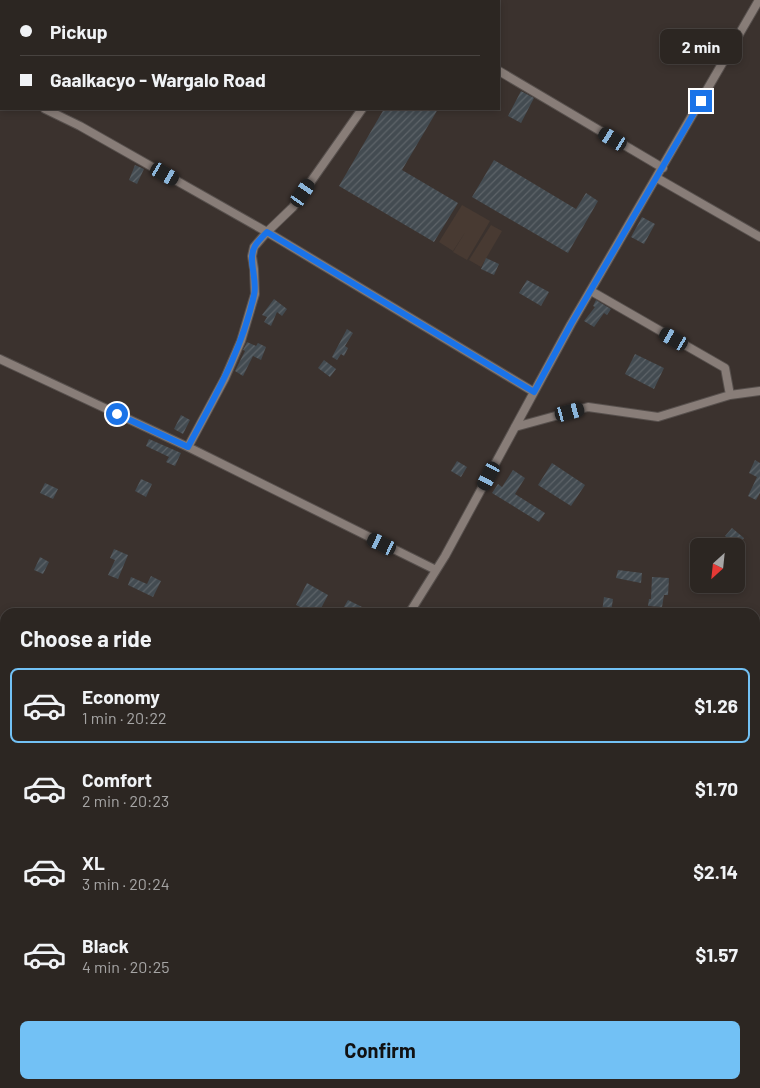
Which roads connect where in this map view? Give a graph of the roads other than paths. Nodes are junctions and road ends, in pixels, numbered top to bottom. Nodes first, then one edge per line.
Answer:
1 (759, 0) edge
2 (500, 72) edge
3 (47, 110) edge
4 (361, 110) edge
5 (663, 168) junction
6 (657, 178) junction
7 (267, 232) junction
8 (760, 237) edge
9 (591, 290) junction
10 (0, 359) edge
11 (760, 391) edge
12 (534, 392) junction
13 (730, 395) junction
14 (515, 427) junction
15 (188, 447) junction
16 (436, 570) junction
17 (412, 608) edge

1 - 5 street
2 - 5 street
3 - 7 street
4 - 7 street
5 - 6 street
6 - 8 street
6 - 9 street
7 - 12 street
7 - 15 street
9 - 12 street
9 - 13 street
10 - 15 street
11 - 13 street
12 - 14 street
13 - 14 street
14 - 16 street
15 - 16 street
16 - 17 street

